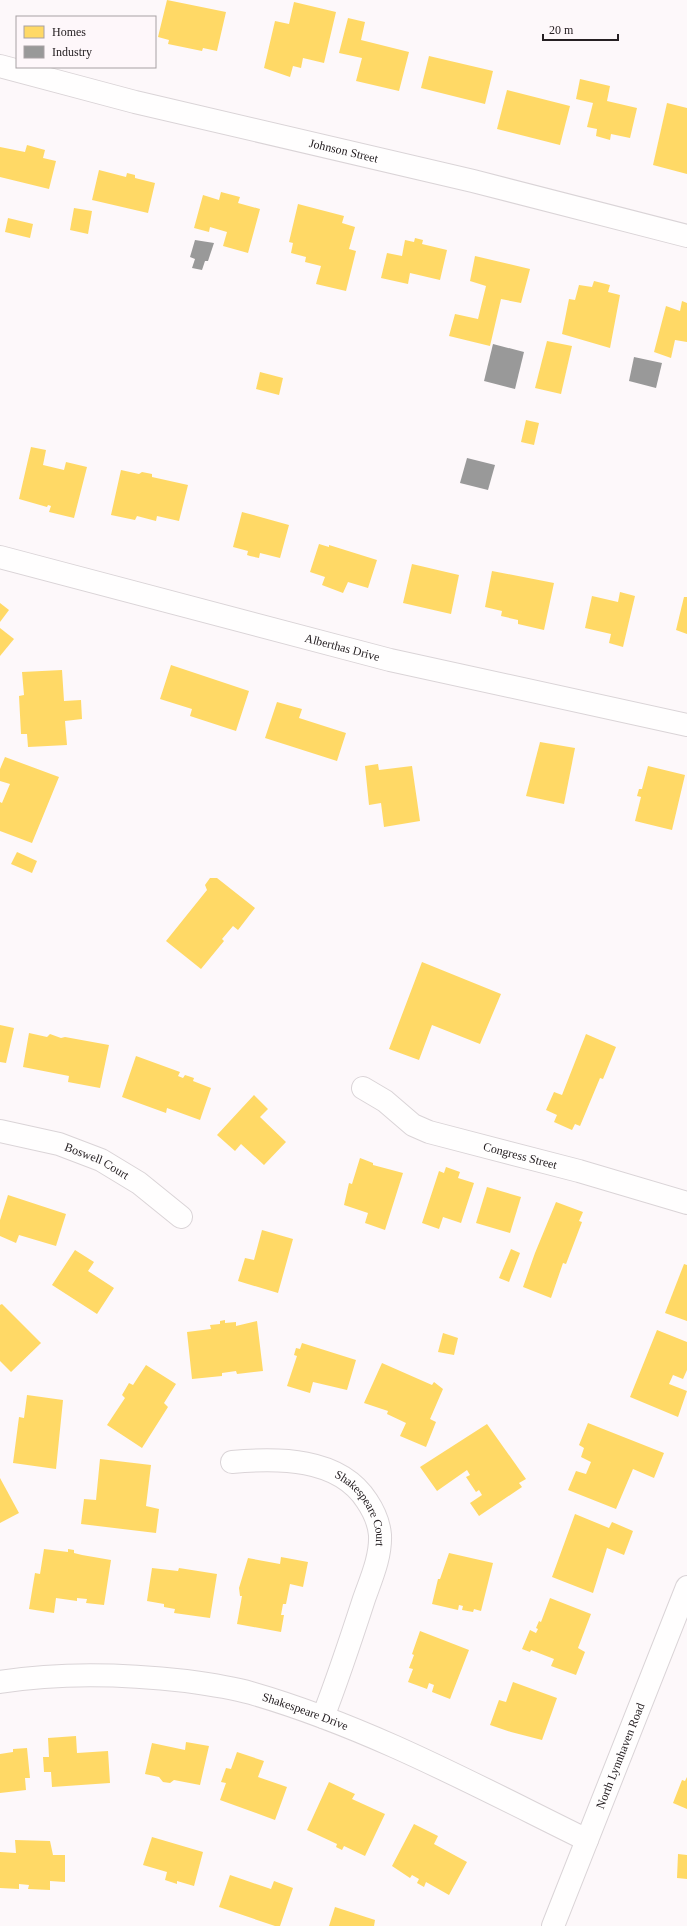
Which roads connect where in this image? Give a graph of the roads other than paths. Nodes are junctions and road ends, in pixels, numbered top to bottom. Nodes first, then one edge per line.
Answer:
1 (0, 66) edge
2 (687, 236) edge
3 (0, 557) edge
4 (687, 725) edge
5 (363, 1088) dead end
6 (0, 1131) edge
7 (687, 1203) edge
8 (181, 1217) dead end
9 (232, 1462) dead end
10 (687, 1587) edge
11 (0, 1682) edge
12 (323, 1717) junction
13 (587, 1840) junction
14 (553, 1926) edge

1 - 2 street, Johnson Street
3 - 4 street, Alberthas Drive
5 - 7 street, Congress Street
6 - 8 street, Boswell Court
9 - 12 street, Shakespeare Court
10 - 13 street, North Lynnhaven Road
11 - 12 street, Shakespeare Drive
12 - 13 street, Shakespeare Drive
13 - 14 street, North Lynnhaven Road

